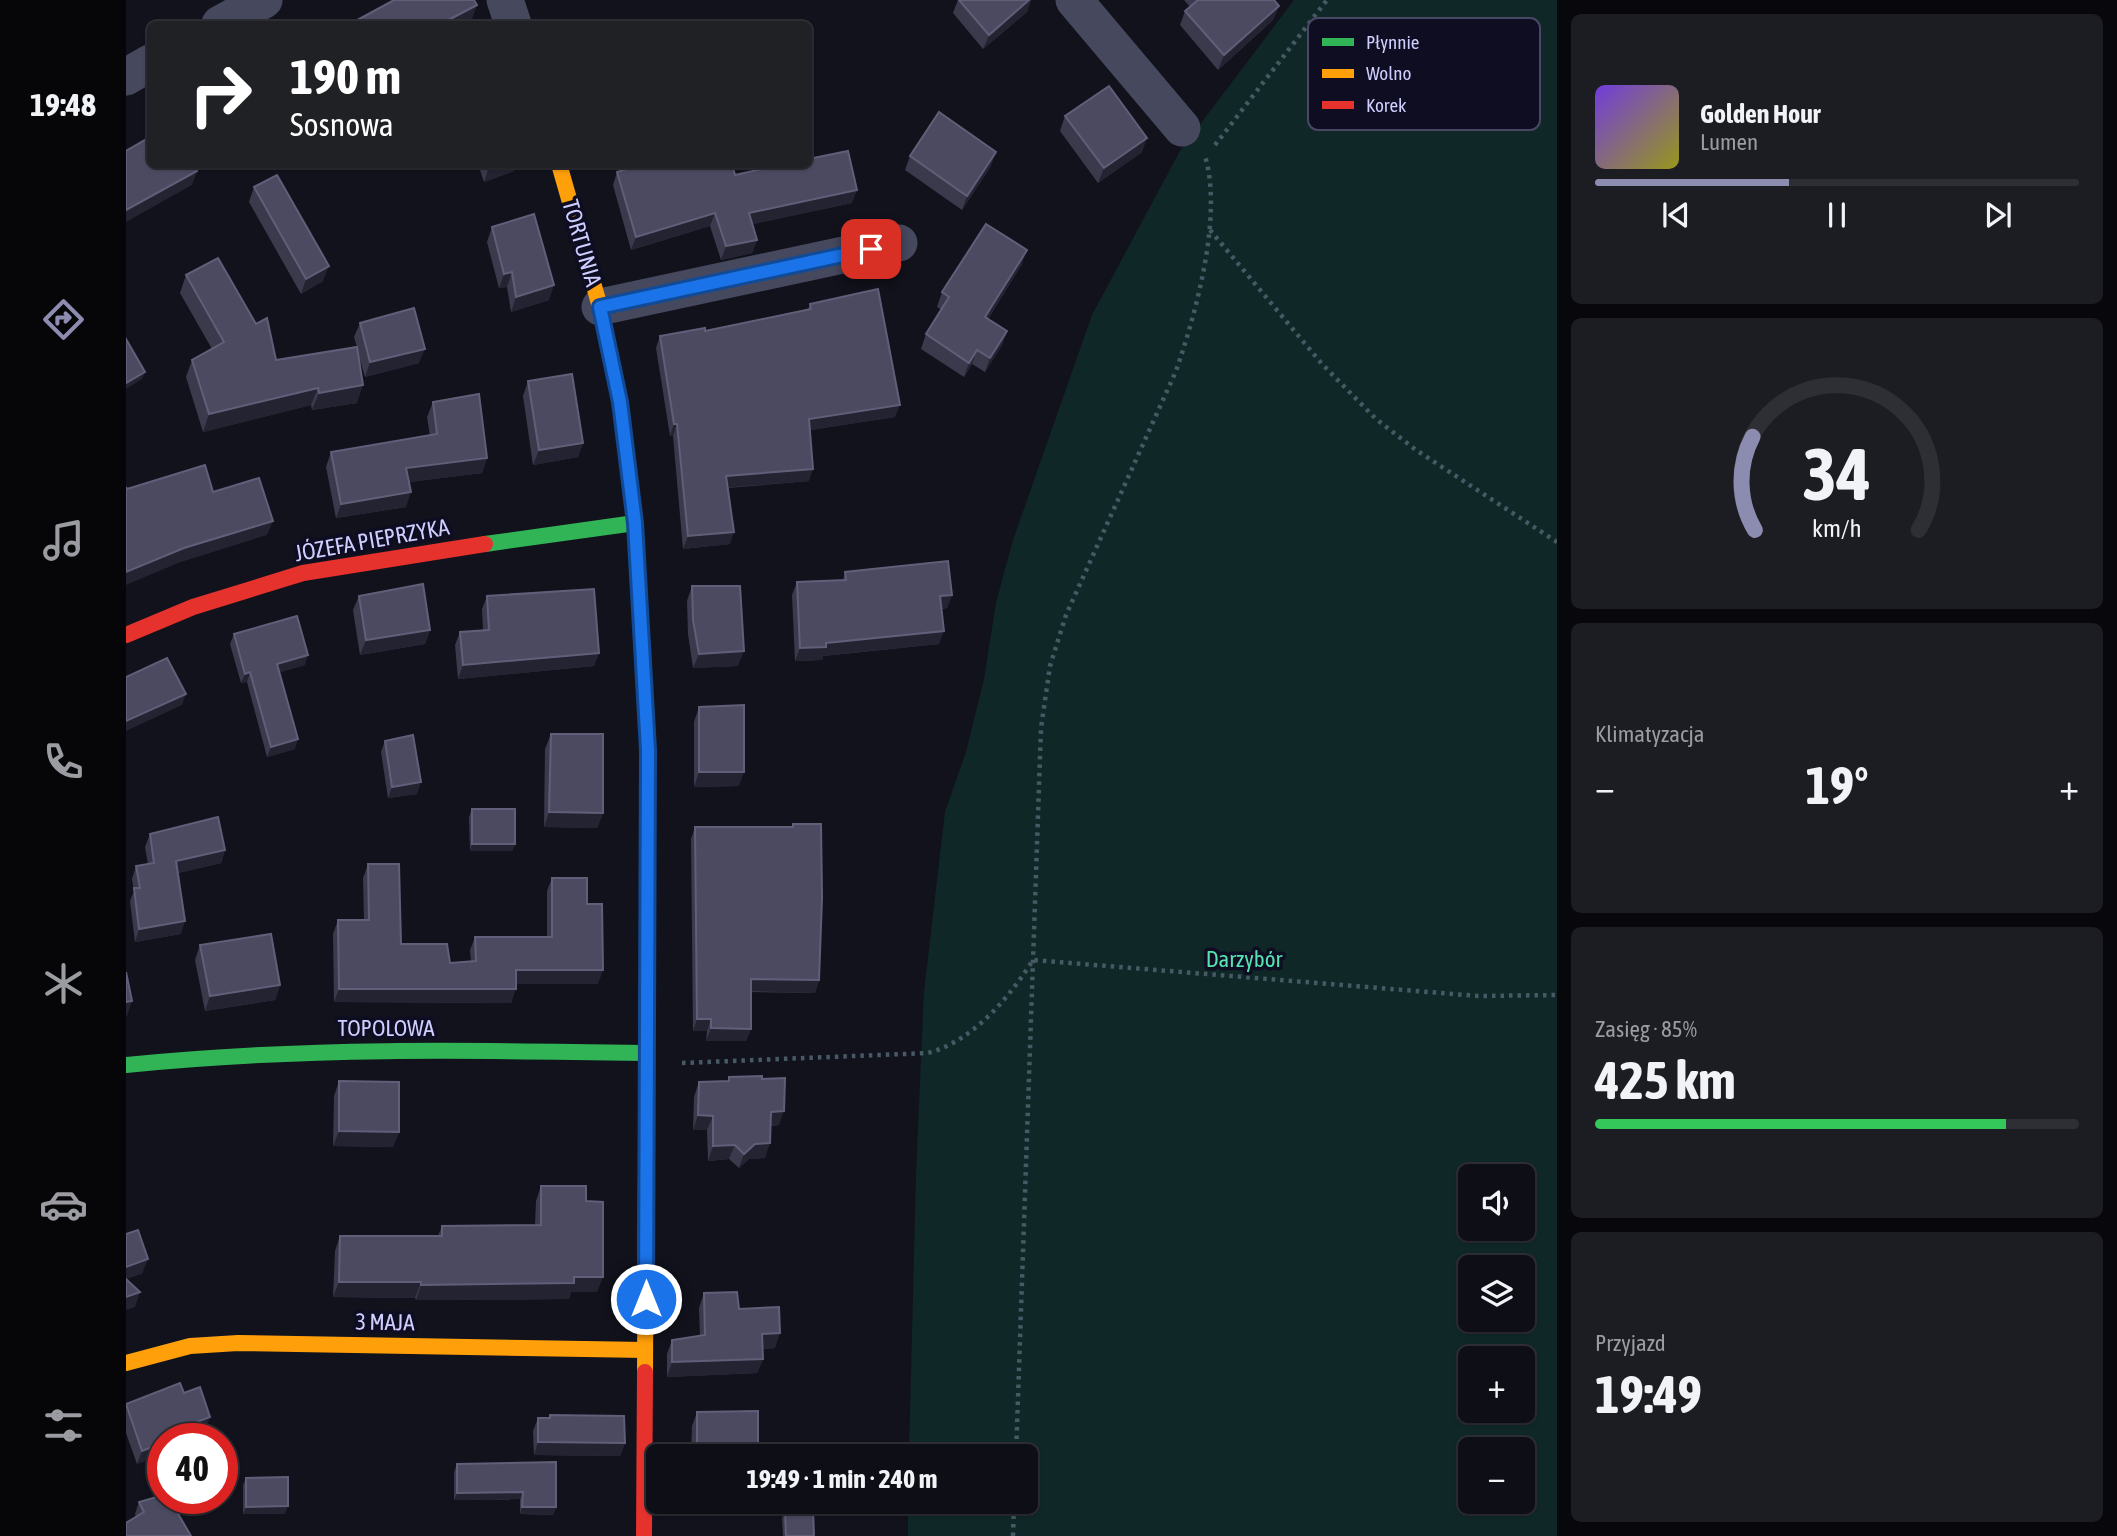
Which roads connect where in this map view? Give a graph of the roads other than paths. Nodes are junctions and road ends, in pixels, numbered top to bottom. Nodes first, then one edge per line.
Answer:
1 (264, 0) edge
2 (505, 0) edge
3 (1074, 0) edge
4 (226, 21) edge
5 (512, 21) edge
6 (147, 65) edge
7 (126, 77) edge
8 (1182, 128) dead end
9 (560, 168) edge
10 (898, 243) dead end
11 (600, 307) junction
12 (635, 523) junction
13 (126, 635) edge
14 (647, 1059) junction
15 (126, 1065) edge
16 (645, 1350) junction
17 (126, 1363) edge
18 (644, 1536) edge

1 - 4 street
2 - 5 street
3 - 8 street
6 - 7 street
9 - 11 street, TORTUNIA
10 - 11 street
11 - 12 street, TORTUNIA
12 - 13 street, JÓZEFA PIEPRZYKA
12 - 14 street, TORTUNIA
14 - 15 street, TOPOLOWA
14 - 16 street, TORTUNIA
16 - 17 street, 3 MAJA
16 - 18 street, TORTUNIA

